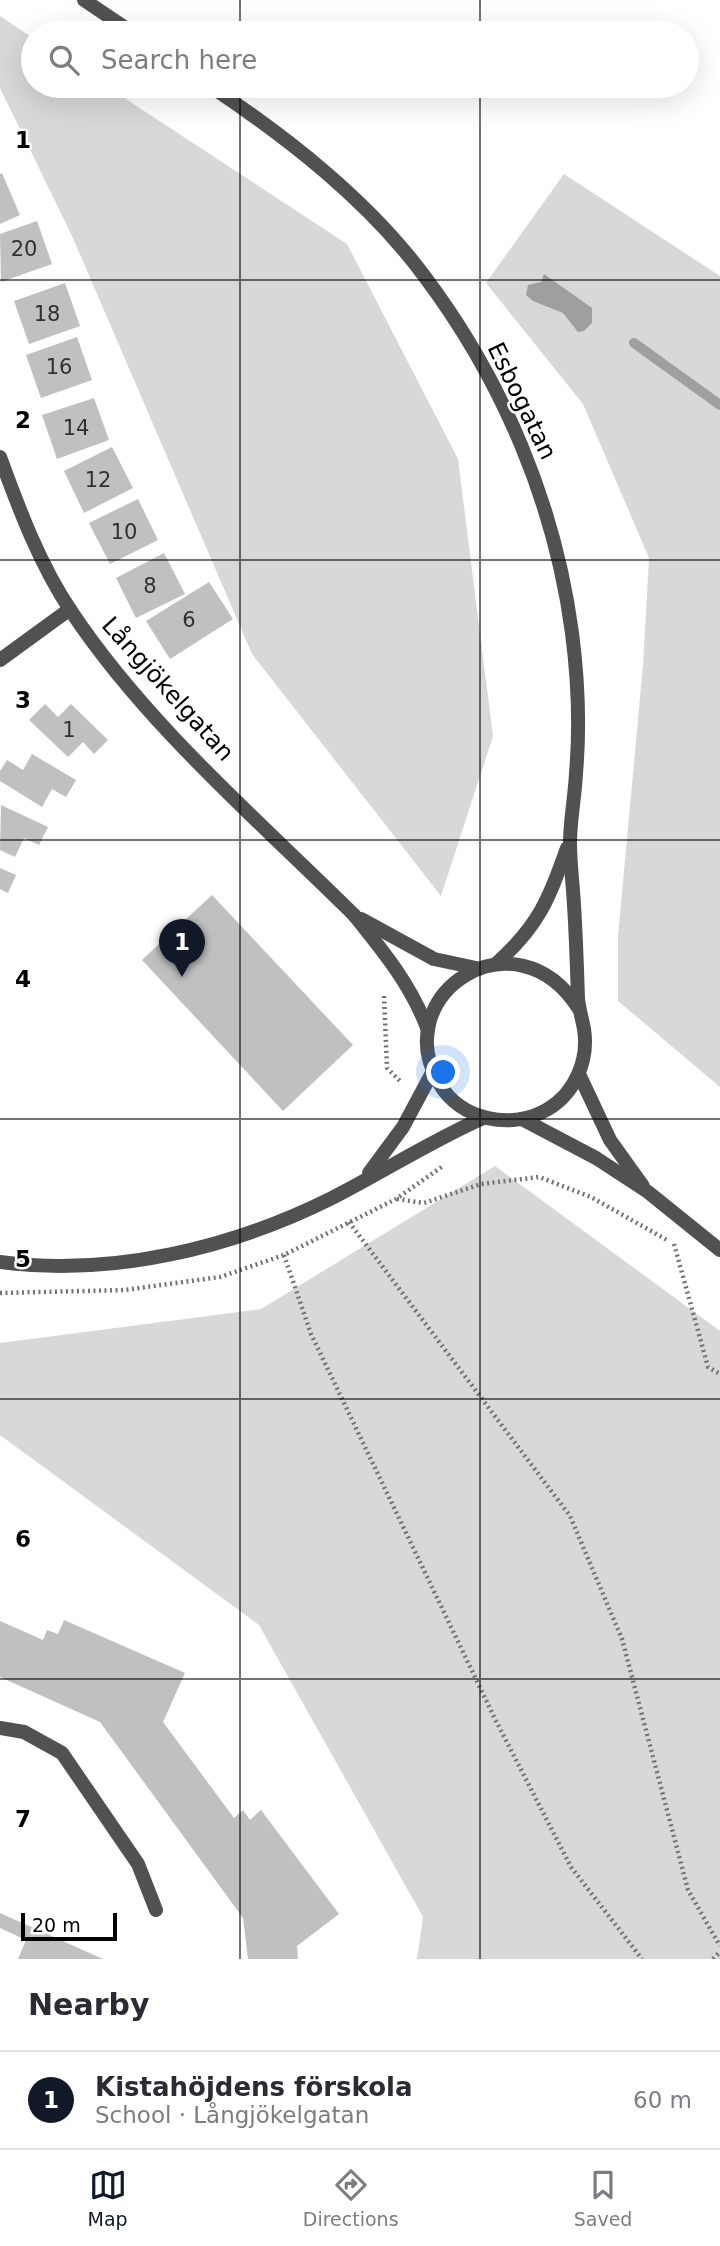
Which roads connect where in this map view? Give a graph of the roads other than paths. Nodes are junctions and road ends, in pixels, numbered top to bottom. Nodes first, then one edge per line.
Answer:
1 (84, 0) edge
2 (115, 21) edge
3 (227, 98) edge
4 (0, 457) edge
5 (70, 609) junction
6 (0, 660) edge
7 (570, 840) junction
8 (354, 915) junction
9 (496, 964) junction
10 (476, 968) junction
11 (579, 1009) junction
12 (428, 1031) junction
13 (433, 1071) junction
14 (579, 1074) junction
15 (483, 1118) junction
16 (522, 1119) junction
17 (365, 1178) junction
18 (648, 1192) junction
19 (720, 1250) edge
20 (0, 1262) edge
21 (0, 1728) edge
22 (156, 1910) dead end

1 - 2 street
3 - 7 street, Esbogatan
4 - 5 street, Långjökelgatan
5 - 6 street
5 - 8 street, Långjökelgatan
7 - 9 street, Esbogatan
7 - 11 street, Esbogatan
8 - 10 street, Långjökelgatan
8 - 12 street, Långjökelgatan
9 - 10 street
9 - 11 street
10 - 12 street
11 - 14 street
12 - 13 street
13 - 15 street
13 - 17 street
14 - 16 street
14 - 18 street
15 - 16 street
15 - 17 street
16 - 18 street
17 - 20 street
18 - 19 street
21 - 22 street

